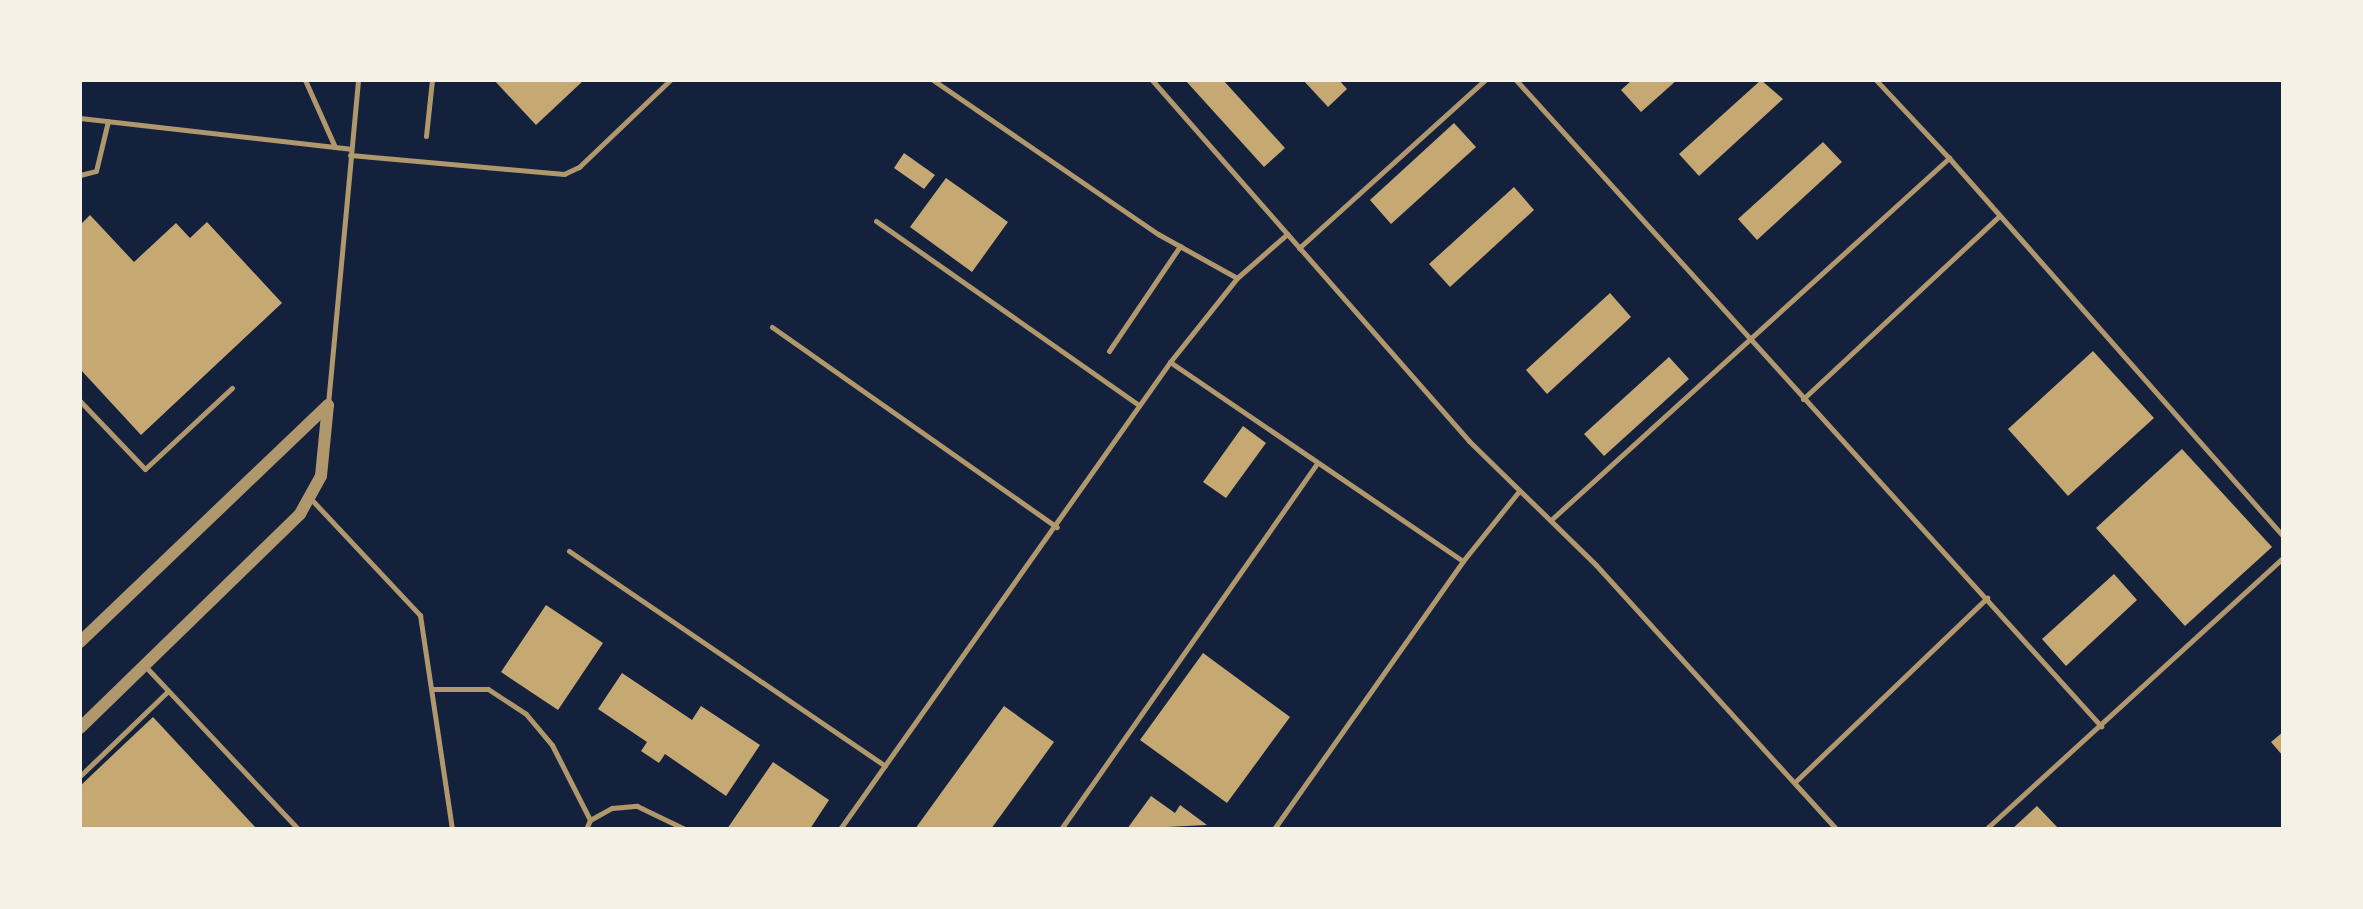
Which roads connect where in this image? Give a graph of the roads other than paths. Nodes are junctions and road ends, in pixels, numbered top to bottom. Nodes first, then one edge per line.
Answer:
1 (305, 80) edge
2 (358, 80) edge
3 (432, 80) edge
4 (670, 80) edge
5 (933, 80) edge
6 (1152, 80) edge
7 (1485, 80) edge
8 (1516, 80) edge
9 (1876, 80) edge
10 (80, 118) edge
11 (108, 121) junction
12 (426, 136) dead end
13 (335, 147) junction
14 (350, 152) junction
15 (1949, 158) junction
16 (80, 175) edge
17 (1998, 217) junction
18 (876, 221) dead end
19 (1287, 234) junction
20 (1180, 246) junction
21 (1299, 248) junction
22 (1237, 278) junction
23 (772, 327) dead end
24 (1749, 341) junction
25 (1109, 351) dead end
26 (1170, 362) junction
27 (232, 388) dead end
28 (1803, 399) junction
29 (80, 401) edge
30 (1137, 404) junction
31 (328, 405) junction
32 (1317, 464) junction
33 (1519, 491) junction
34 (309, 498) junction
35 (1552, 519) junction
36 (1057, 527) junction
37 (2283, 536) edge
38 (569, 551) dead end
39 (2283, 558) edge
40 (1463, 561) junction
41 (1987, 598) junction
42 (80, 642) edge
43 (144, 666) junction
44 (433, 689) junction
45 (168, 691) junction
46 (2101, 726) junction
47 (80, 728) edge
48 (885, 766) junction
49 (80, 776) edge
50 (1796, 781) junction
51 (590, 820) junction
52 (298, 829) edge
53 (452, 829) edge
54 (586, 829) edge
55 (685, 829) edge
56 (840, 829) edge
57 (1061, 829) edge
58 (1274, 829) edge
59 (1836, 829) edge
60 (1986, 829) edge

1 - 13 lane
2 - 14 lane
3 - 12 lane
4 - 14 lane
5 - 20 lane
6 - 19 lane
7 - 21 lane
8 - 24 lane
9 - 15 lane
10 - 11 lane
11 - 13 lane
11 - 16 lane
13 - 14 lane
14 - 31 lane
15 - 17 lane
15 - 24 lane
17 - 28 lane
17 - 37 lane
18 - 30 lane
19 - 21 lane
19 - 22 lane
20 - 22 lane
20 - 25 lane
21 - 33 lane
22 - 26 lane
23 - 36 lane
24 - 28 lane
24 - 35 lane
26 - 30 lane
26 - 32 lane
27 - 29 lane
28 - 41 lane
30 - 36 lane
31 - 34 street
31 - 42 street
32 - 40 lane
32 - 57 lane
33 - 35 lane
33 - 40 lane
34 - 43 street
34 - 44 lane
35 - 50 lane
36 - 48 lane
38 - 48 lane
39 - 46 lane
40 - 58 lane
41 - 46 lane
41 - 50 lane
43 - 45 lane
43 - 47 street
44 - 51 lane
44 - 53 lane
45 - 49 lane
45 - 52 lane
46 - 60 lane
48 - 56 lane
50 - 59 lane
51 - 54 lane
51 - 55 lane

